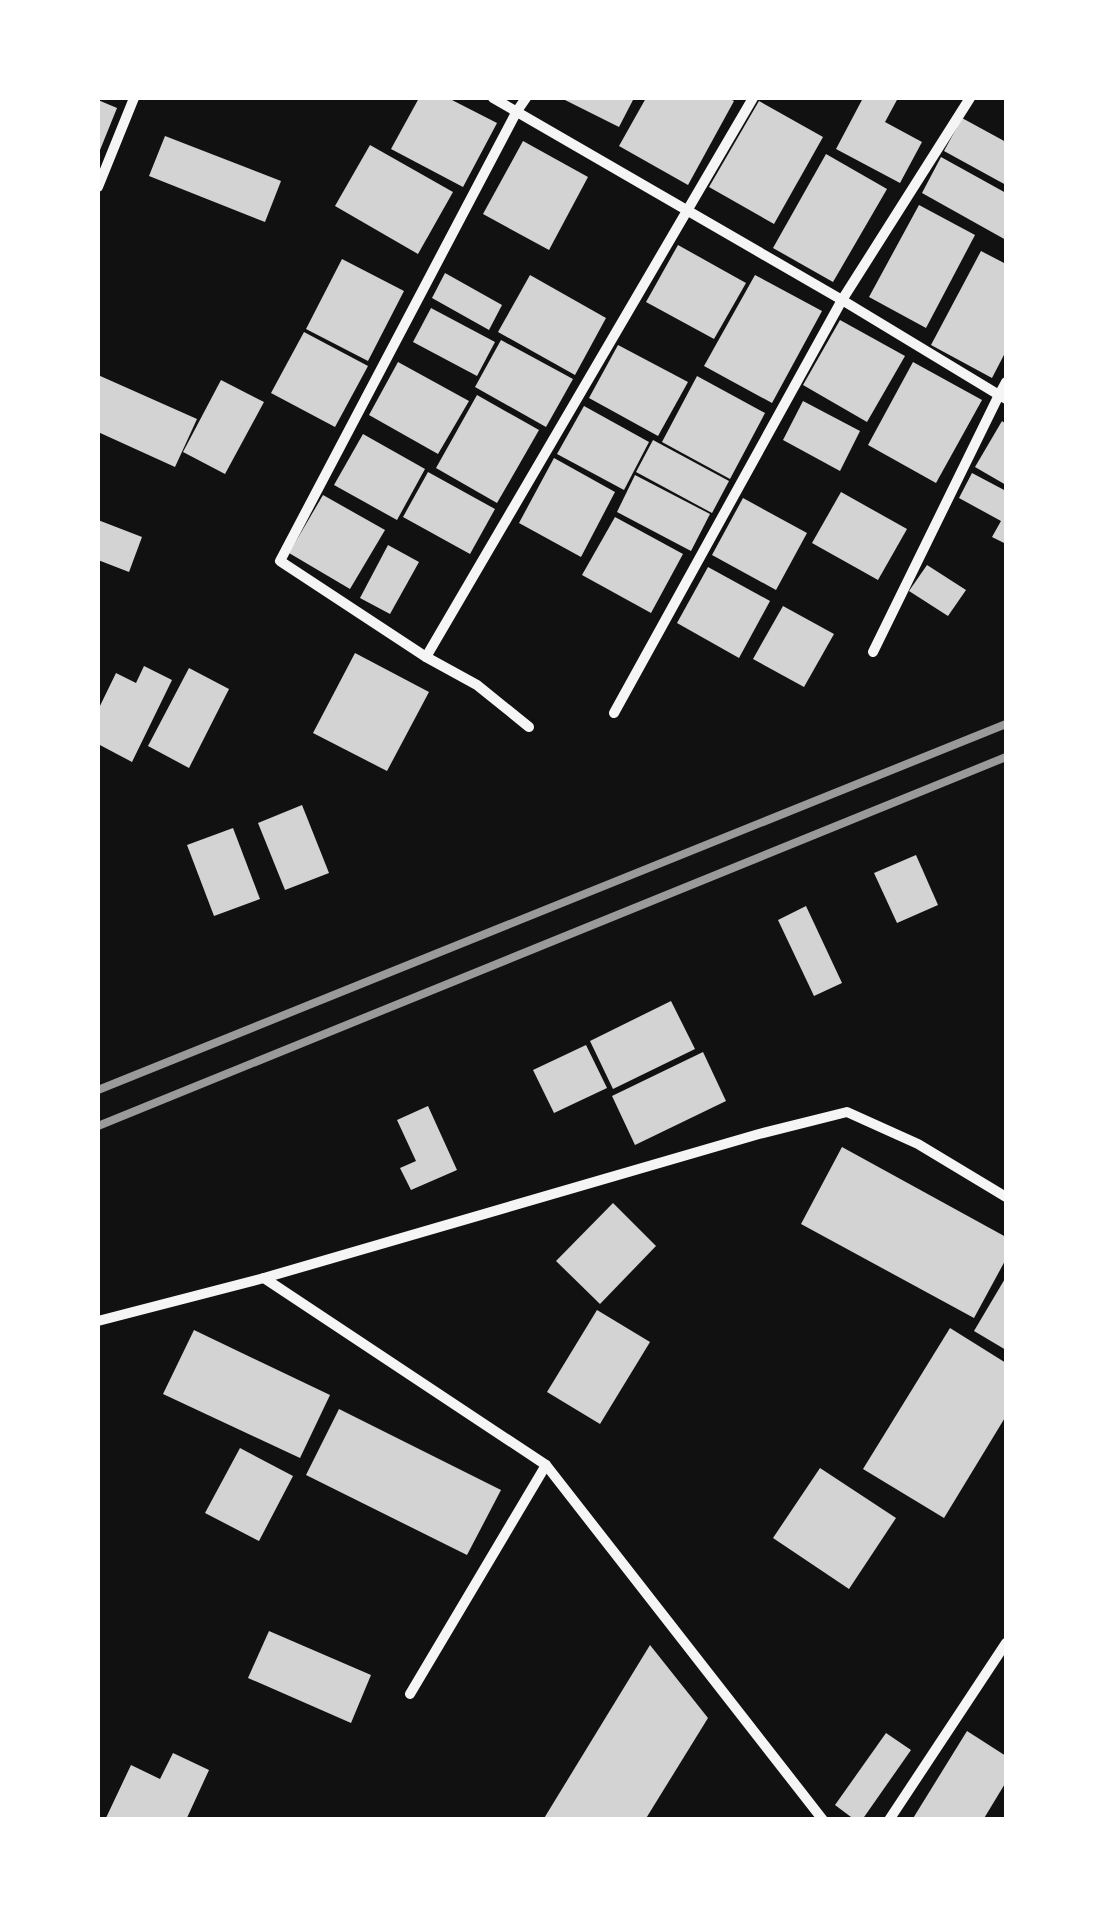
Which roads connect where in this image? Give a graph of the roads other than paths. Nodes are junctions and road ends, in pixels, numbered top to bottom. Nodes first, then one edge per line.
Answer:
1 (134, 98) edge
2 (493, 98) edge
3 (526, 98) edge
4 (753, 98) edge
5 (970, 98) edge
6 (517, 111) junction
7 (98, 187) edge
8 (686, 210) junction
9 (842, 300) junction
10 (1006, 382) edge
11 (1003, 397) edge
12 (873, 652) dead end
13 (426, 657) junction
14 (614, 713) dead end
15 (529, 727) dead end
16 (1006, 1197) edge
17 (264, 1278) junction
18 (98, 1321) edge
19 (546, 1465) junction
20 (1006, 1643) edge
21 (410, 1694) dead end
22 (823, 1820) edge
23 (889, 1820) edge

1 - 7 street
2 - 6 street
3 - 6 street
4 - 8 street
5 - 9 street
6 - 8 street
6 - 13 street
8 - 9 street
8 - 13 street
9 - 11 street
9 - 14 street
10 - 11 street
11 - 12 street
13 - 15 street
16 - 17 street
17 - 18 street
17 - 19 street
19 - 21 street
19 - 22 street
20 - 23 street

